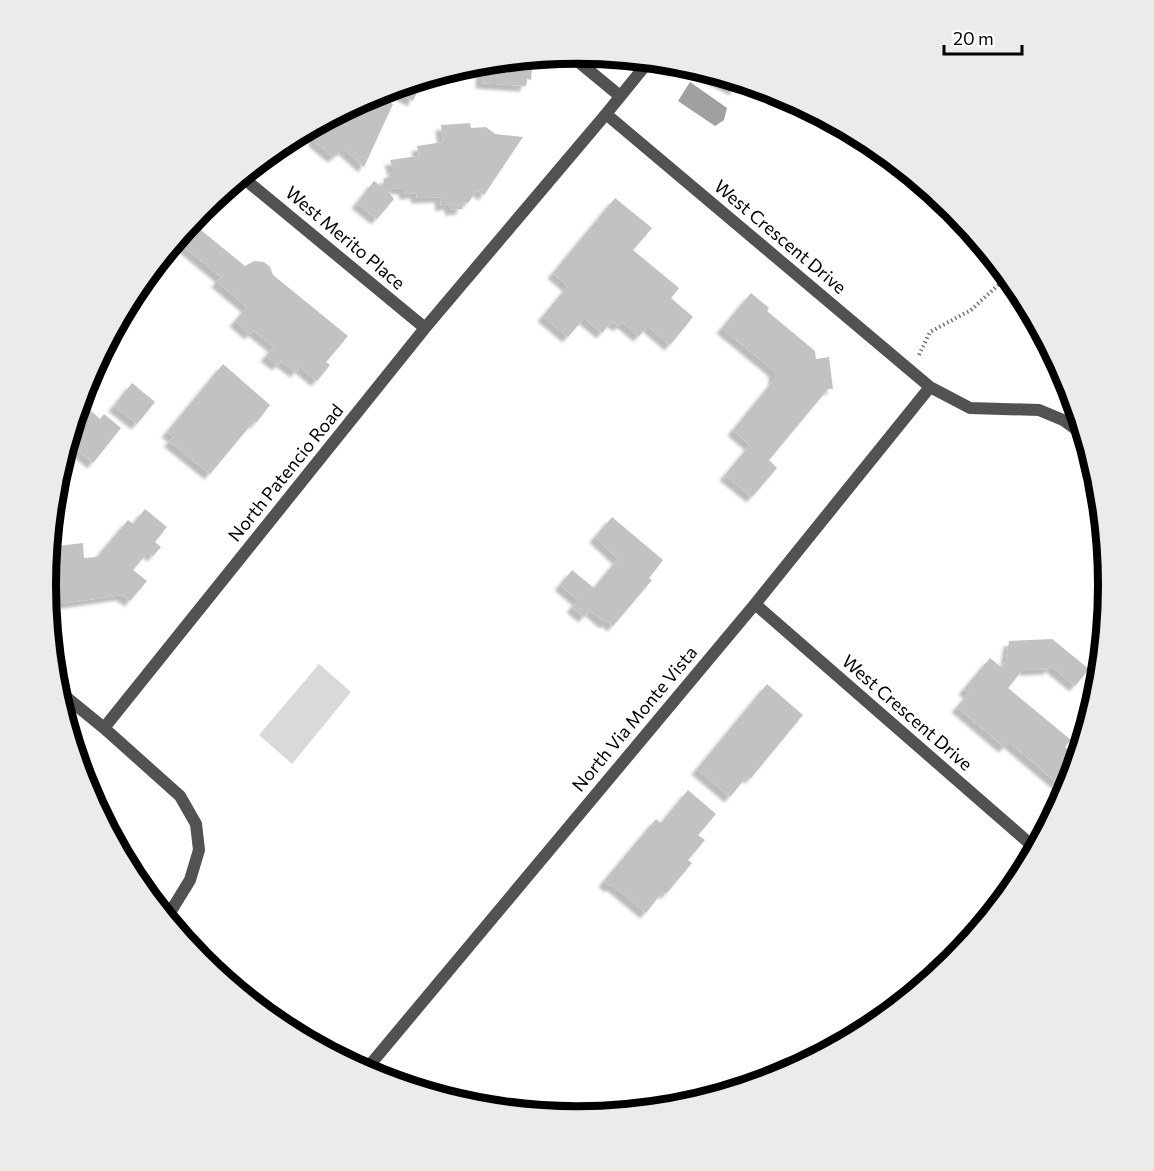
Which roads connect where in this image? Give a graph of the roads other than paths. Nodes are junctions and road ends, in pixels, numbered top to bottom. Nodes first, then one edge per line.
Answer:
1 (581, 64) edge
2 (643, 68) edge
3 (620, 96) junction
4 (606, 114) junction
5 (248, 181) edge
6 (425, 328) junction
7 (930, 387) junction
8 (1074, 428) edge
9 (755, 604) junction
10 (69, 699) edge
11 (105, 728) junction
12 (1030, 844) edge
13 (170, 911) edge
14 (371, 1064) edge

1 - 3 street
2 - 3 street, North Patencio Road
3 - 4 street, North Patencio Road
4 - 6 street, North Patencio Road
4 - 7 street, West Crescent Drive
5 - 6 street, West Merito Place
6 - 11 street, North Patencio Road
7 - 8 street, West Crescent Drive
7 - 9 street, North Via Monte Vista
9 - 12 street, West Crescent Drive
9 - 14 street, North Via Monte Vista
10 - 11 street
11 - 13 street

